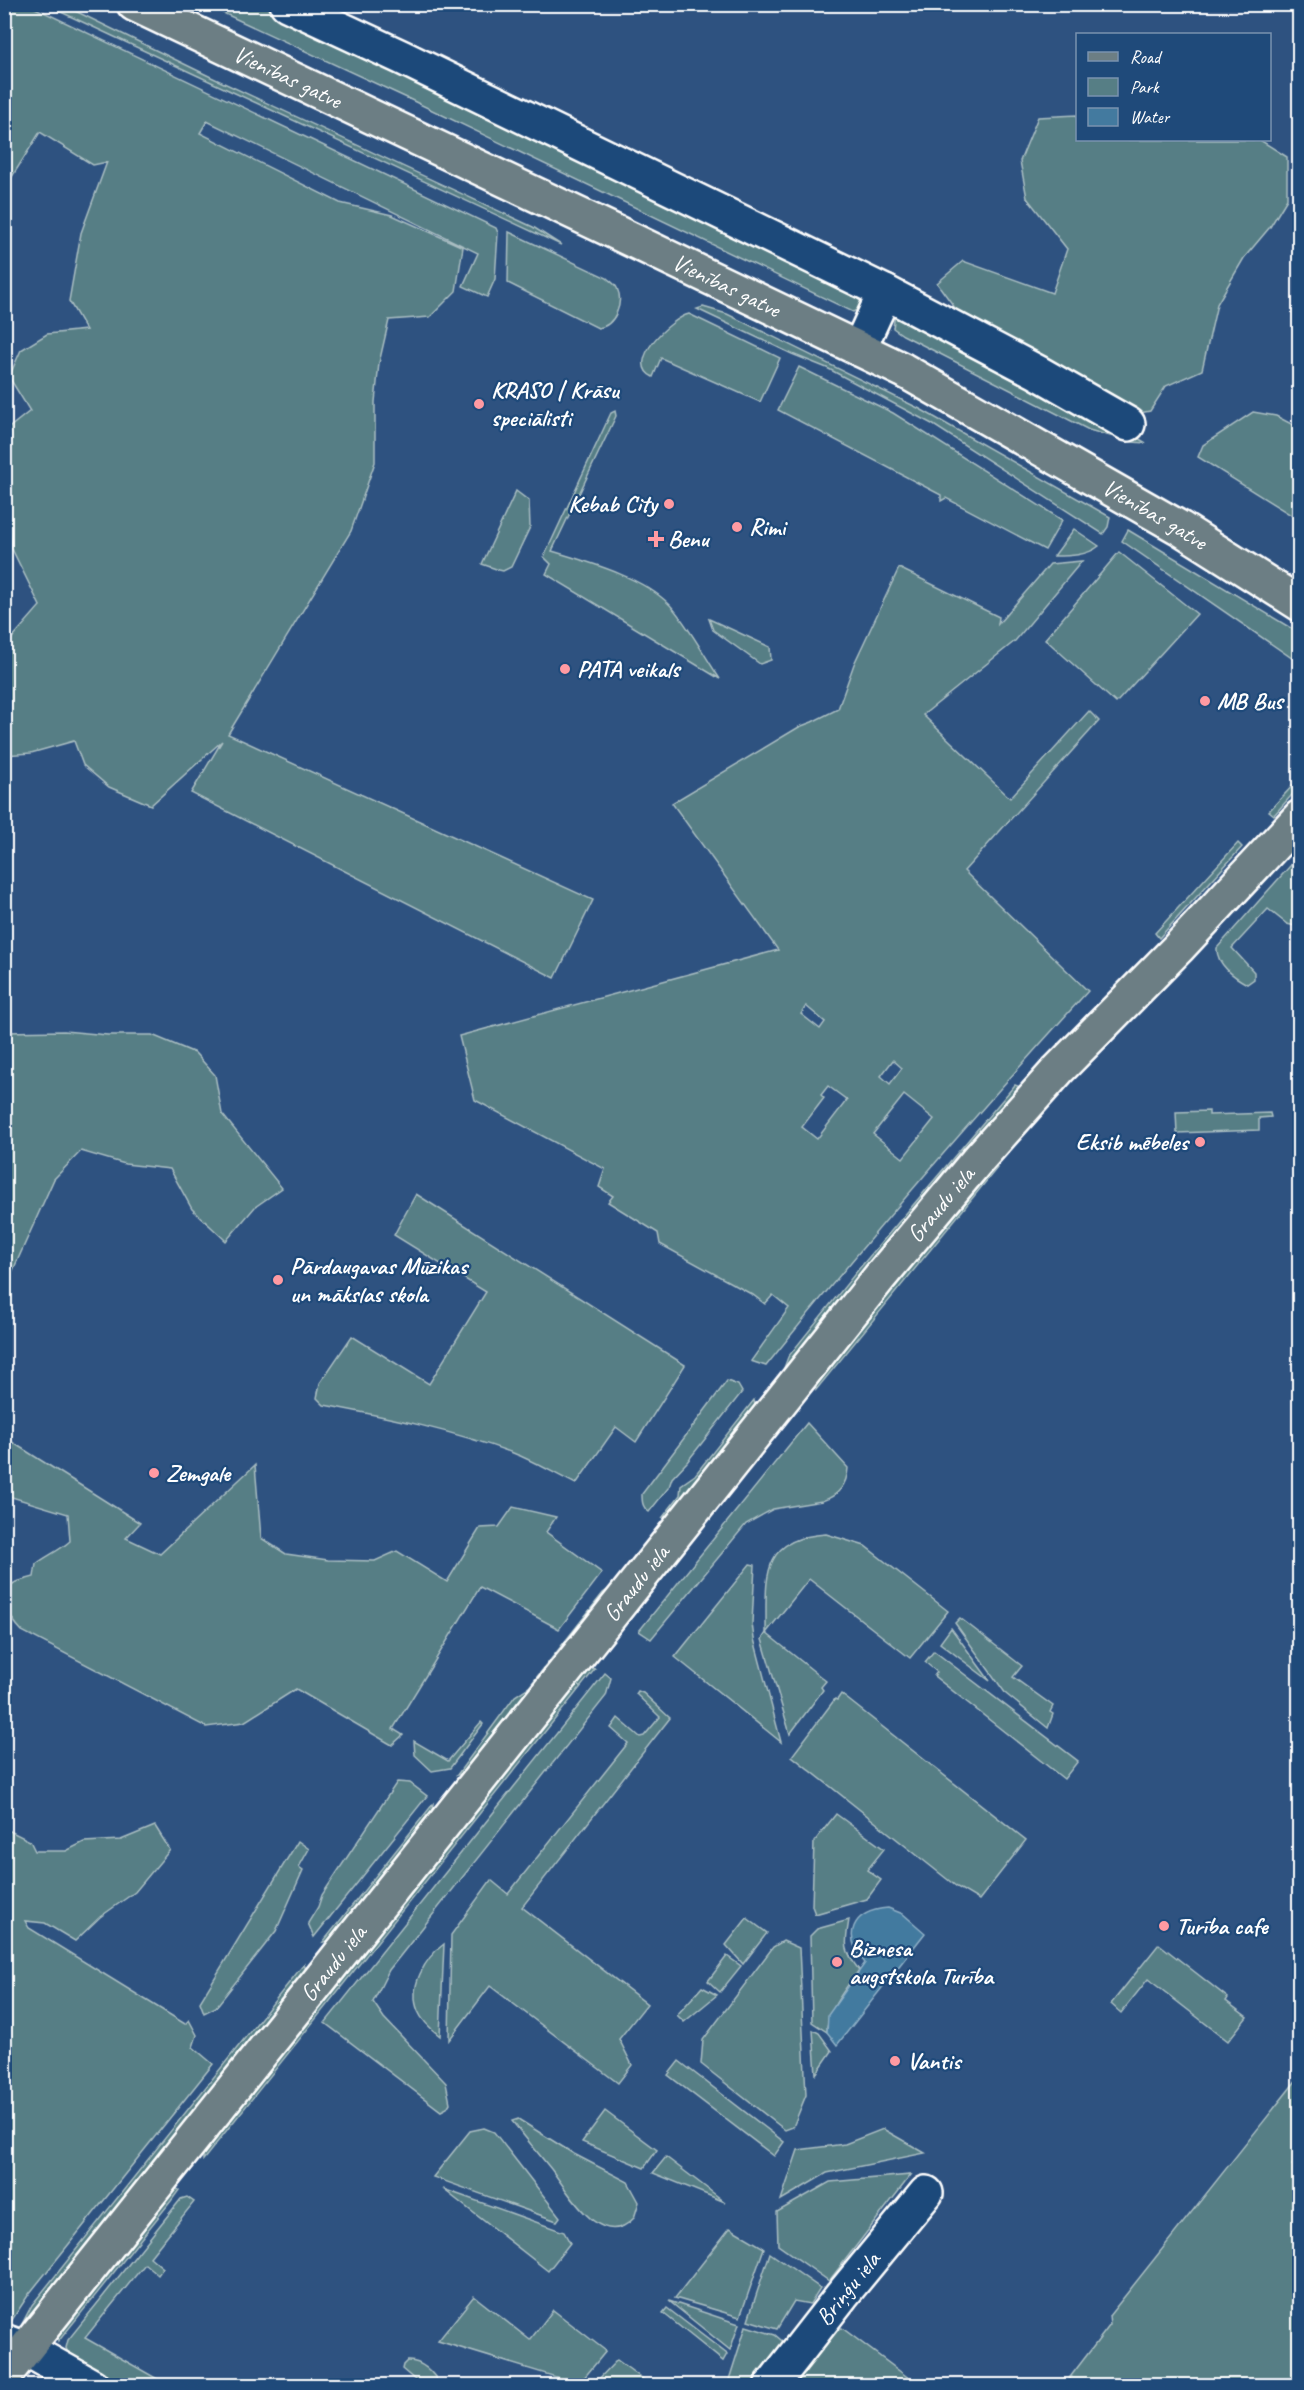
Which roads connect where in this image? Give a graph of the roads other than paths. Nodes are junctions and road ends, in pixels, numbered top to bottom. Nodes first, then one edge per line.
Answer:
1 (134, 4) edge
2 (287, 4) edge
3 (885, 292) junction
4 (859, 349) junction
5 (1128, 424) dead end
6 (1299, 604) edge
7 (1299, 817) edge
8 (926, 2193) dead end
9 (15, 2345) edge
10 (4, 2376) edge
11 (92, 2385) edge
12 (771, 2385) edge

1 - 4 main road, Vienības gatve
2 - 3 street
3 - 4 street
3 - 5 street
4 - 6 main road, Vienības gatve
7 - 9 main road, Graudu iela
8 - 12 street, Briņģu iela
9 - 10 main road, Graudu iela
9 - 11 street

